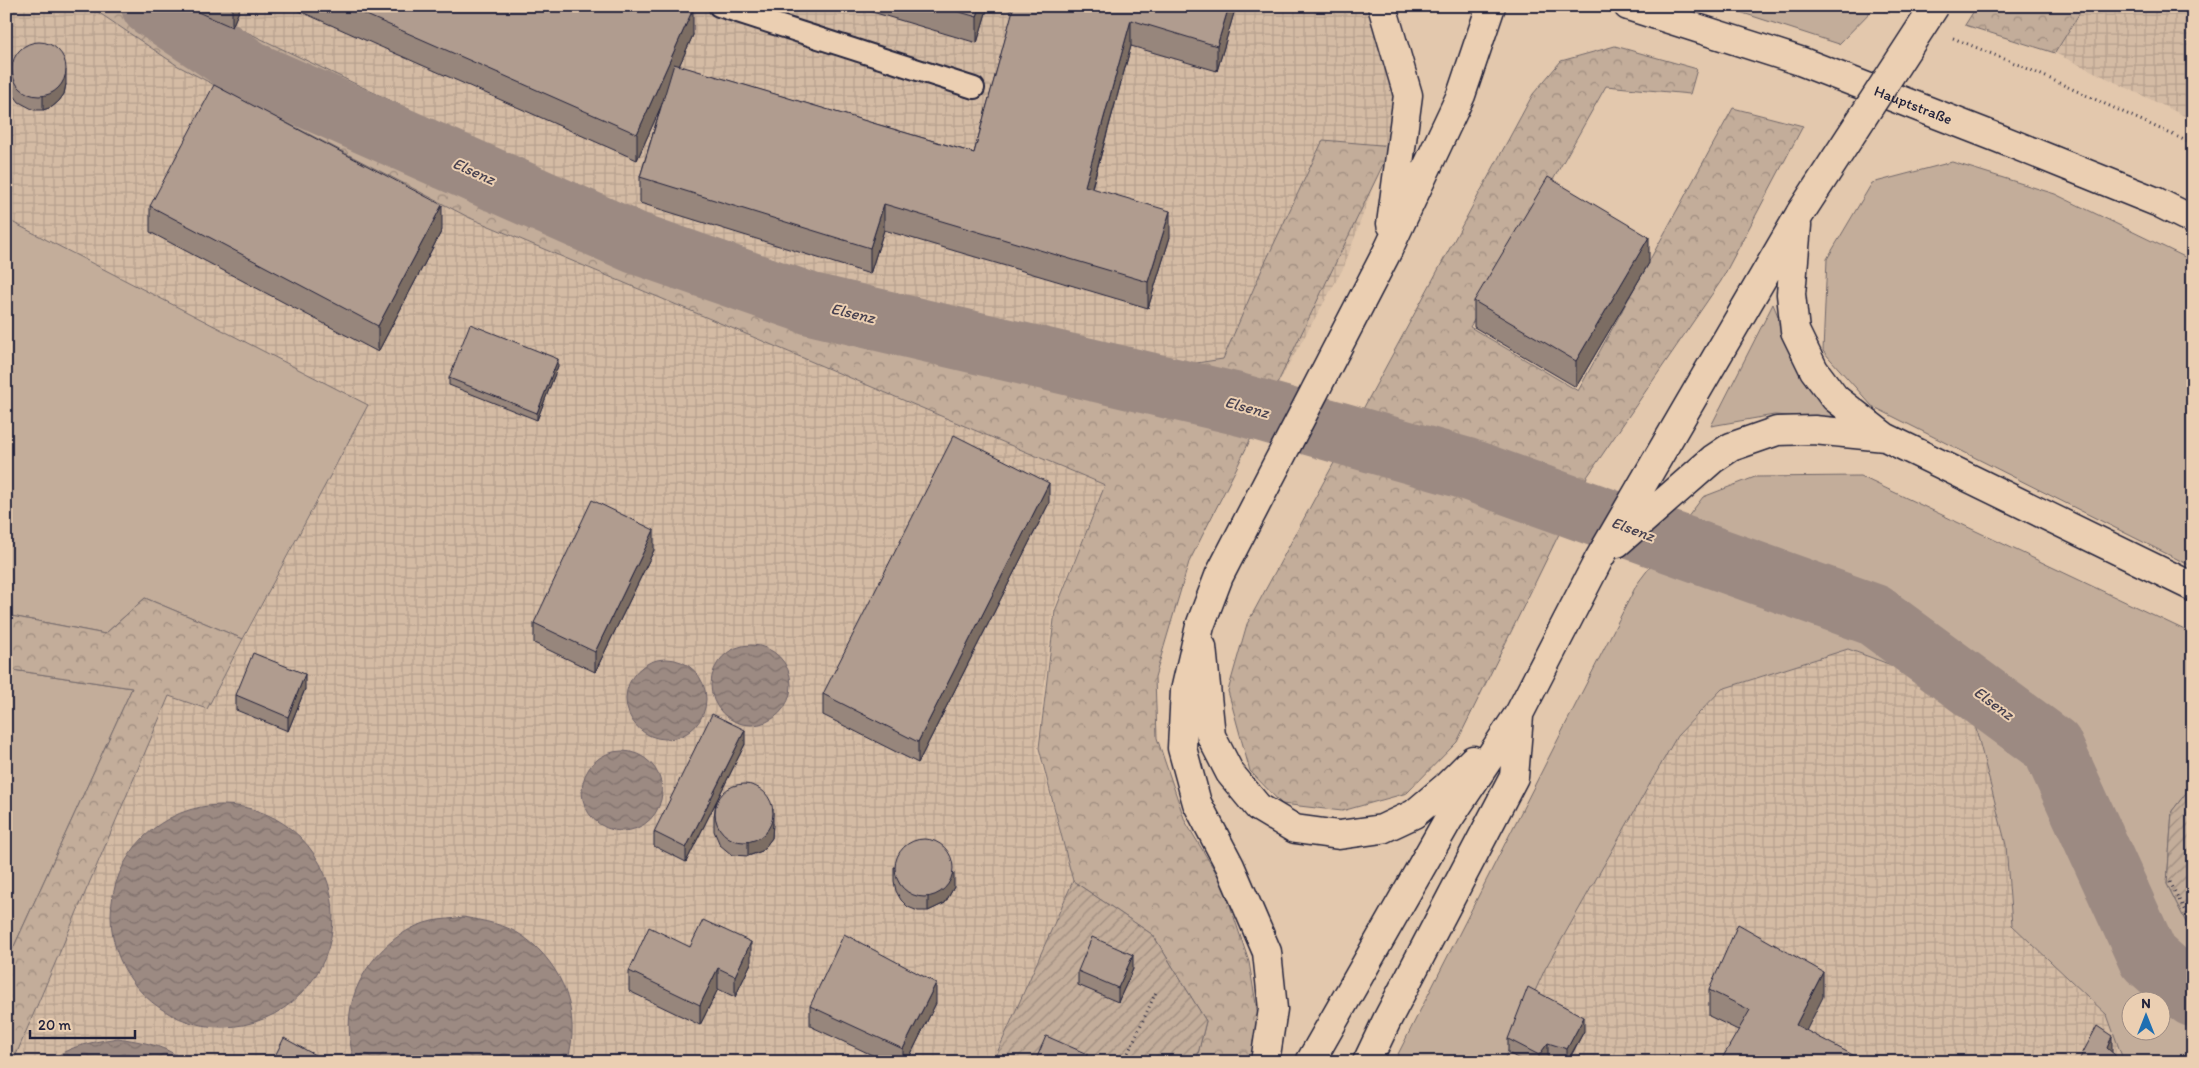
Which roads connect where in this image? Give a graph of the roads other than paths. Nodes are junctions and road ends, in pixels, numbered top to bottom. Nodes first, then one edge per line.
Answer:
1 (719, 6) edge
2 (1382, 6) edge
3 (1491, 6) edge
4 (1628, 6) edge
5 (1935, 6) edge
6 (974, 88) dead end
7 (1799, 214) junction
8 (2193, 220) edge
9 (1388, 250) junction
10 (1885, 437) junction
11 (1599, 559) junction
12 (2193, 587) edge
13 (1200, 626) junction
14 (1520, 712) junction
15 (1265, 1062) edge
16 (1310, 1062) edge
17 (1367, 1062) edge

1 - 6 lane
2 - 9 main road
3 - 9 main road
4 - 8 main road, Hauptstraße
5 - 7 main road, bridge
7 - 10 main road
7 - 11 main road
9 - 13 main road
10 - 11 main road
10 - 12 main road
11 - 14 main road
13 - 14 main road
13 - 15 main road
14 - 16 main road
14 - 17 main road

